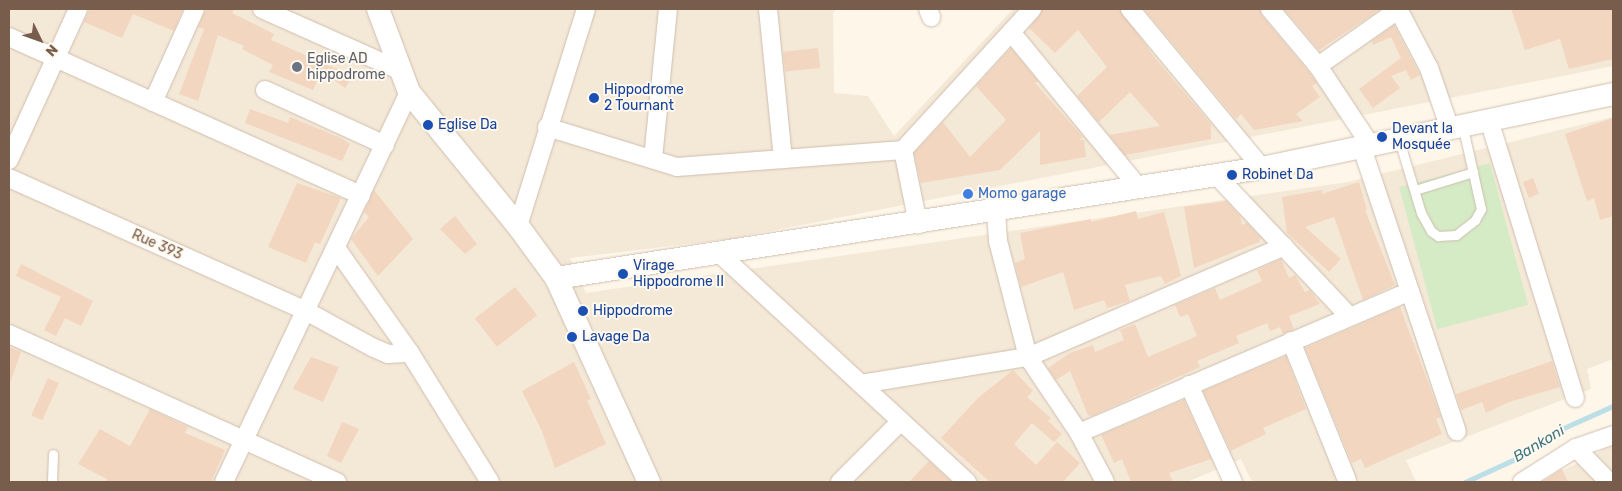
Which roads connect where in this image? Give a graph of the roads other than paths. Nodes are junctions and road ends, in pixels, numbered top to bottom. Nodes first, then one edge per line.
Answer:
1 (78, 9) edge
2 (195, 9) edge
3 (262, 9) edge
4 (378, 9) edge
5 (586, 9) edge
6 (668, 9) edge
7 (768, 9) edge
8 (1032, 9) edge
9 (1130, 9) edge
10 (1270, 9) edge
11 (1399, 9) edge
12 (1011, 32) junction
13 (9, 38) edge
14 (55, 58) junction
15 (1318, 66) junction
16 (401, 70) junction
17 (265, 90) dead end
18 (409, 92) junction
19 (1613, 94) edge
20 (153, 102) junction
21 (1489, 120) junction
22 (547, 127) junction
23 (1456, 128) junction
24 (1399, 140) junction
25 (385, 145) junction
26 (1367, 147) junction
27 (903, 150) junction
28 (653, 159) junction
29 (784, 159) junction
30 (9, 160) edge
31 (1262, 168) junction
32 (1473, 172) junction
33 (1217, 176) junction
34 (9, 178) edge
35 (1139, 188) junction
36 (1415, 190) junction
37 (361, 195) junction
38 (996, 212) junction
39 (918, 224) junction
40 (518, 226) junction
41 (1284, 246) junction
42 (336, 248) junction
43 (721, 255) junction
44 (556, 278) junction
45 (1410, 291) junction
46 (306, 311) junction
47 (1349, 316) junction
48 (9, 334) edge
49 (1291, 341) junction
50 (410, 353) junction
51 (1028, 357) junction
52 (861, 384) junction
53 (1189, 385) junction
54 (1574, 398) dead end
55 (901, 421) junction
56 (1456, 432) dead end
57 (1079, 433) junction
58 (1613, 435) edge
59 (245, 440) junction
60 (1576, 448) junction
61 (52, 454) dead end
62 (1347, 480) dead end
63 (52, 482) edge
64 (224, 482) edge
65 (337, 482) edge
66 (490, 482) edge
67 (649, 482) edge
68 (840, 482) edge
69 (967, 482) edge
70 (1105, 482) edge
71 (1234, 482) edge
72 (1522, 482) edge
73 (1609, 482) edge

1 - 14 street
2 - 20 street
3 - 16 street
4 - 16 street
5 - 22 street
6 - 28 street
7 - 29 street
8 - 12 street
9 - 31 street
10 - 15 street
11 - 15 street
11 - 23 street
12 - 27 street
12 - 35 street
13 - 14 street
14 - 20 street
14 - 30 street
15 - 26 street
16 - 18 street
17 - 25 street
18 - 25 street
18 - 40 street
19 - 21 street
20 - 37 street
21 - 23 street
21 - 54 street
22 - 28 street
22 - 40 street
23 - 24 street
23 - 32 lane
24 - 26 street
24 - 36 lane
25 - 37 street
26 - 31 street
26 - 45 street
27 - 29 street
27 - 39 street
28 - 29 street
31 - 33 street
32 - 36 lane
32 - 36 lane
33 - 35 street
33 - 41 street
34 - 46 street, Rue 393
35 - 38 street
37 - 42 street
38 - 39 street
38 - 51 street
39 - 43 street
40 - 44 street
41 - 47 street
41 - 51 street
42 - 46 street
42 - 50 street
43 - 44 street
43 - 52 street
44 - 67 street
45 - 47 street
45 - 56 street
46 - 50 street, Rue 393
46 - 59 street
47 - 49 street
48 - 59 street
49 - 53 street
49 - 62 street
50 - 66 street
51 - 52 street
51 - 57 street
52 - 55 street
53 - 57 street
53 - 71 street
55 - 68 street
55 - 69 street
57 - 70 street
58 - 60 street
59 - 64 street
59 - 65 street
60 - 72 street
60 - 73 street
61 - 63 lane

